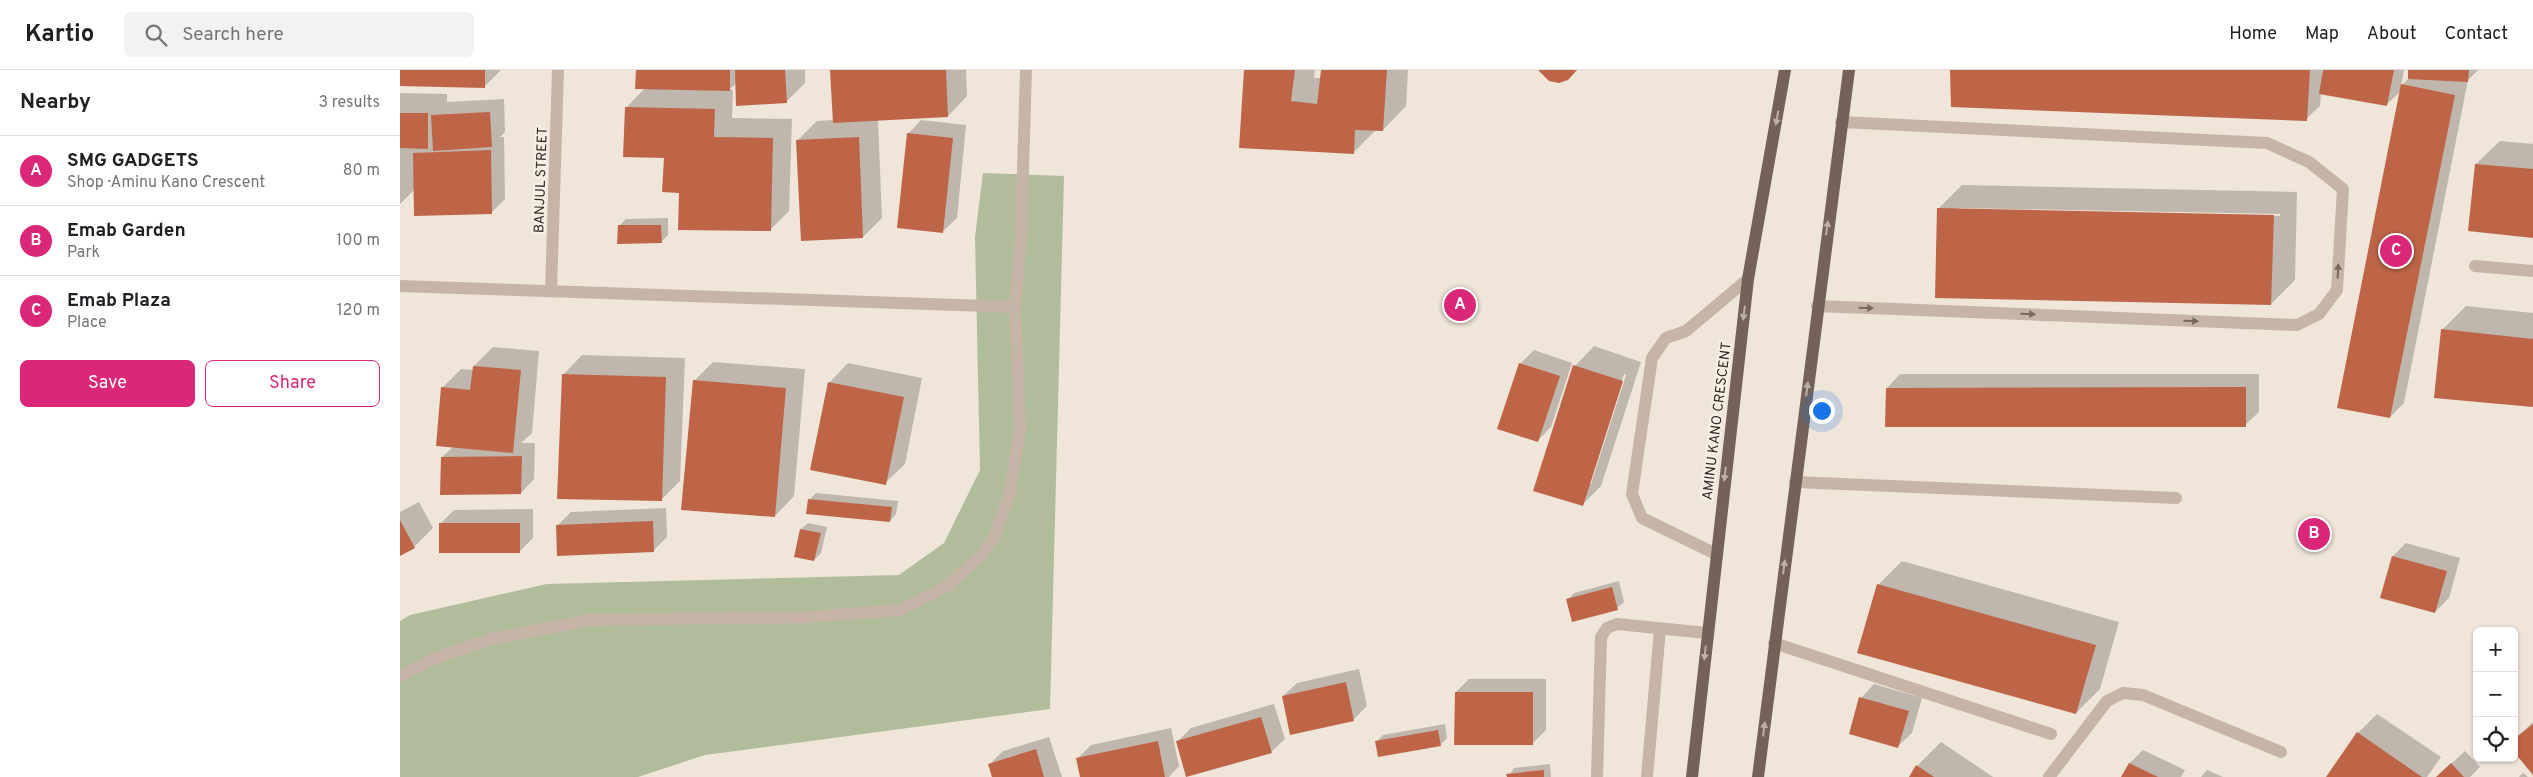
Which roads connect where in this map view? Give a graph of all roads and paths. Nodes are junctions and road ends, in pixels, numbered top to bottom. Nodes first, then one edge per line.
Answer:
1 (558, 70) edge
2 (1026, 70) edge
3 (1786, 70) edge
4 (1849, 70) edge
5 (1842, 122) junction
6 (2475, 266) dead end
7 (2533, 270) edge
8 (1748, 279) junction
9 (400, 286) edge
10 (551, 291) junction
11 (1817, 306) junction
12 (1015, 307) junction
13 (1795, 482) junction
14 (2176, 498) dead end
15 (1716, 554) junction
16 (1660, 628) junction
17 (1707, 633) junction
18 (1774, 643) junction
19 (400, 676) edge
20 (2051, 734) dead end
21 (2281, 752) dead end
22 (1597, 777) edge
23 (1647, 777) edge
24 (1692, 777) edge
25 (1758, 777) edge
26 (2049, 777) edge

1 - 10 street, BANJUL STREET
2 - 12 street
3 -> 8 main road, AMINU KANO CRESCENT
4 - 5 main road
11 -> 5 main road
11 -> 5 street
6 - 7 street
8 -> 15 main road, AMINU KANO CRESCENT
8 - 15 street
9 - 10 street
10 - 12 street
13 -> 11 main road
12 - 19 street
13 - 14 street
18 -> 13 main road
15 - 17 main road, AMINU KANO CRESCENT
16 - 17 street
16 - 22 street
16 - 23 street
17 -> 24 main road, AMINU KANO CRESCENT
18 - 20 street
25 -> 18 main road
21 - 26 street

